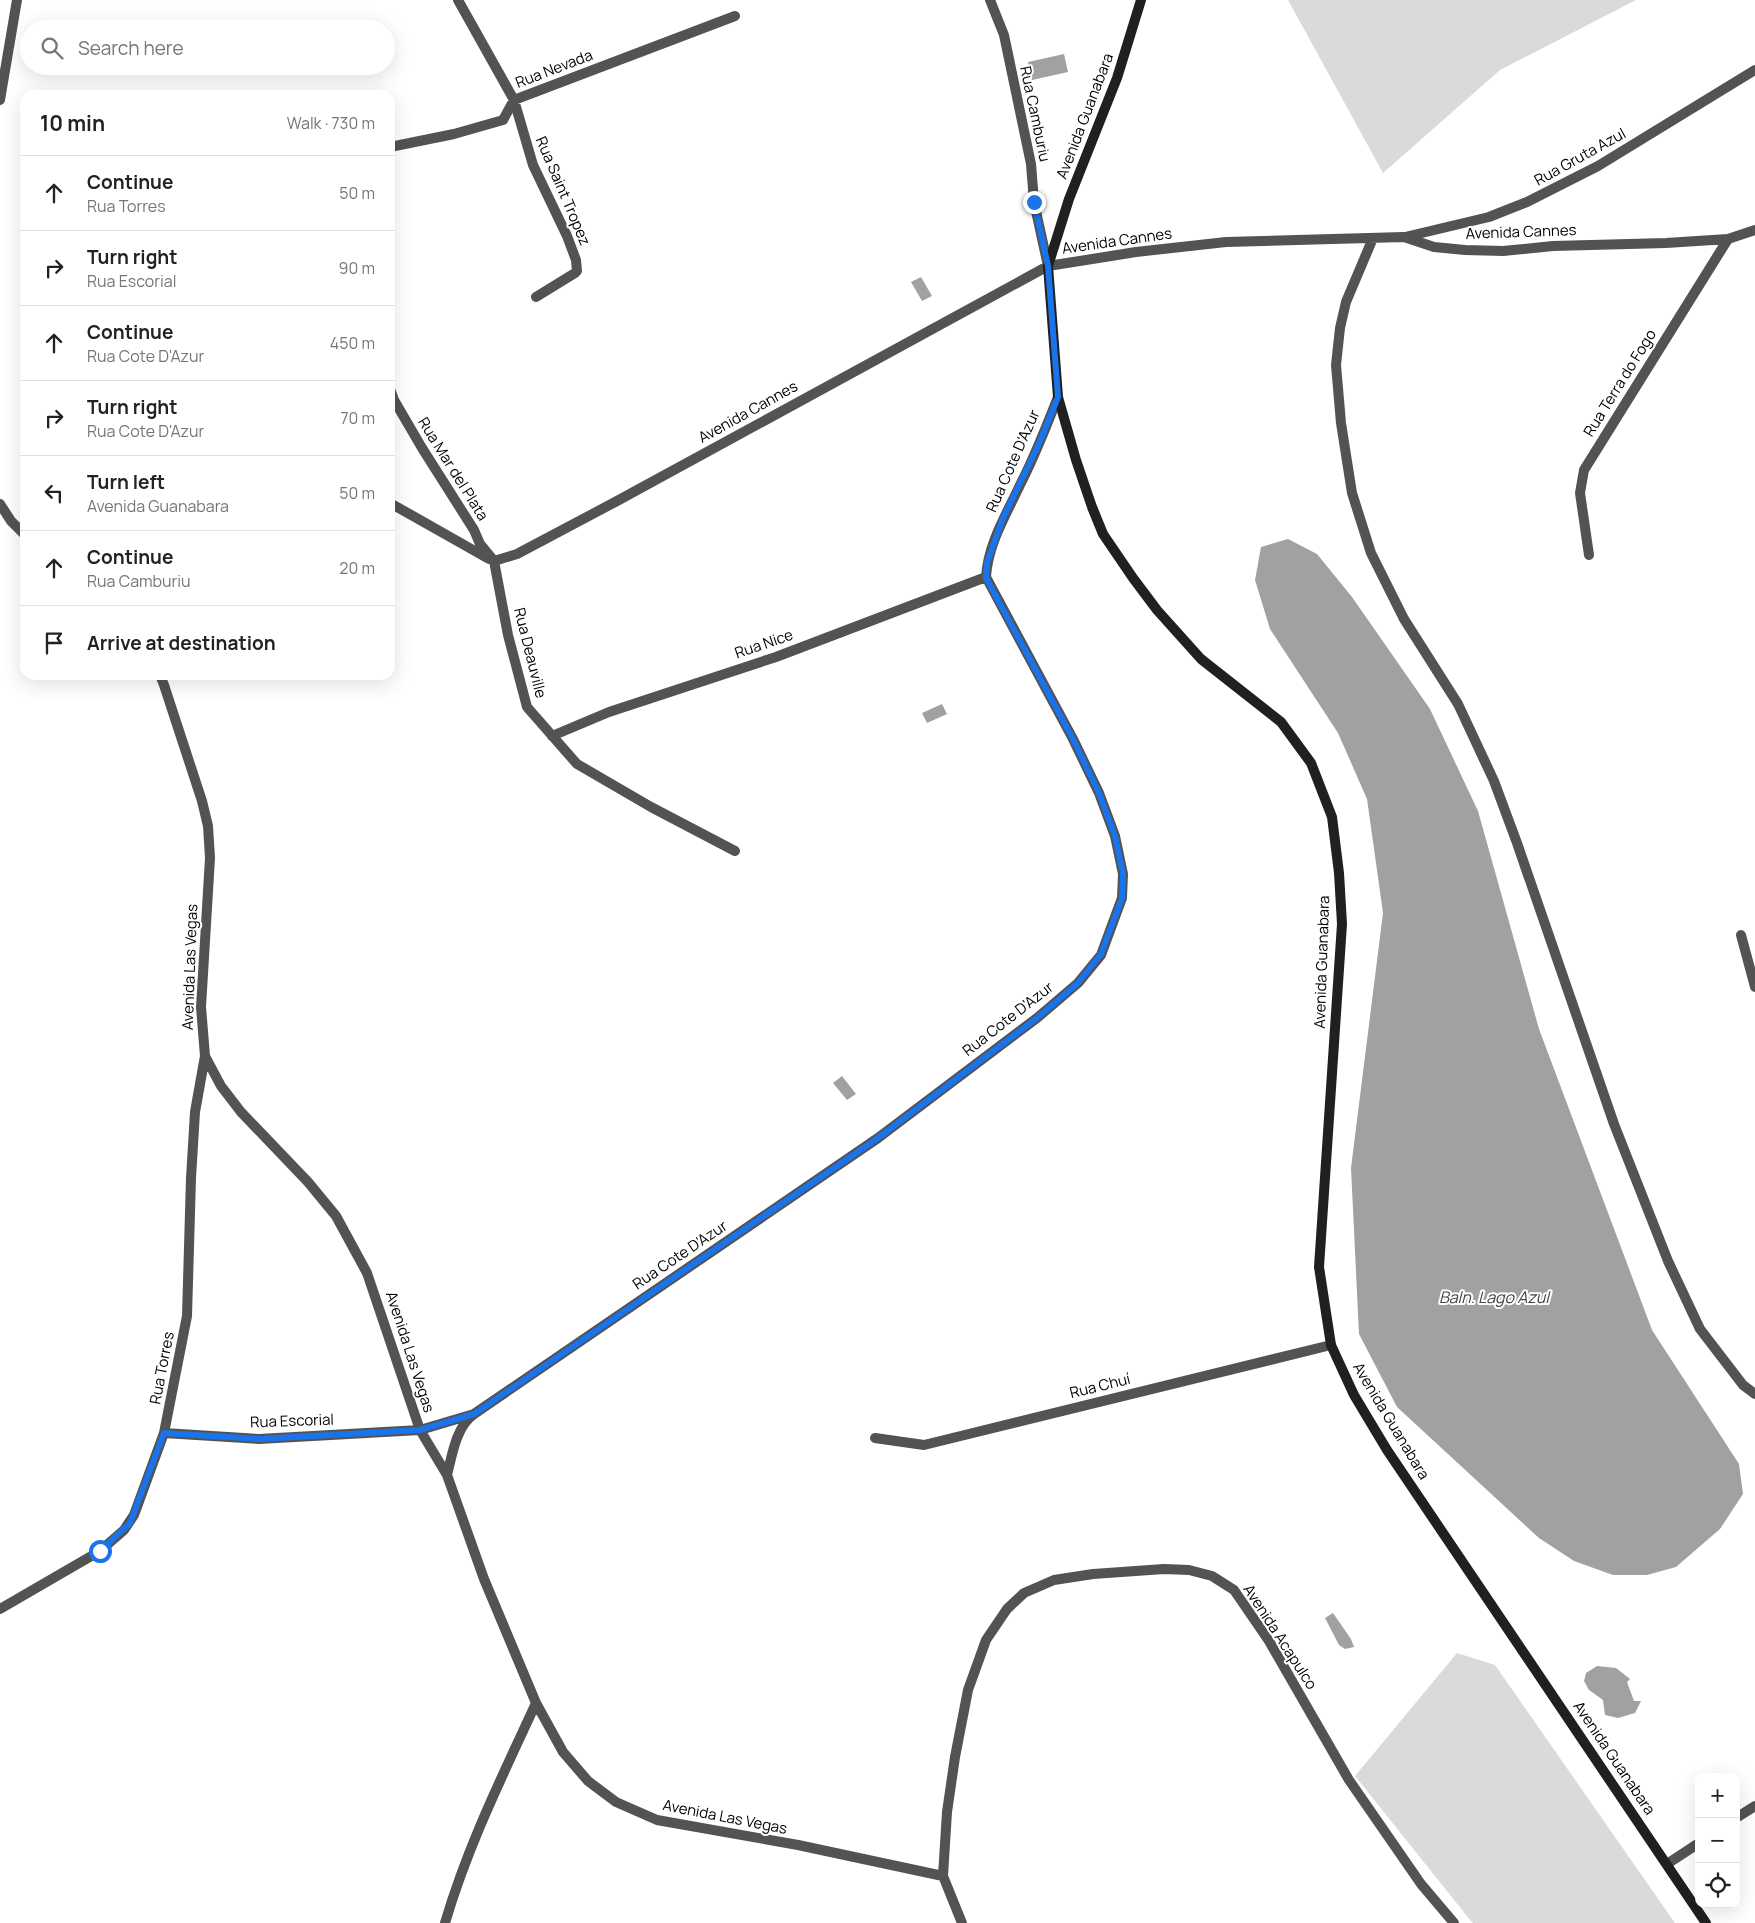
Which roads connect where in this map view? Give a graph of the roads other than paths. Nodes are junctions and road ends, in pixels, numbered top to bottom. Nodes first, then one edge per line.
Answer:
1 (18, 0) edge
2 (458, 0) edge
3 (990, 0) edge
4 (1141, 0) edge
5 (735, 16) dead end
6 (1755, 70) edge
7 (0, 100) edge
8 (514, 100) junction
9 (395, 146) edge
10 (1755, 230) edge
11 (1404, 237) junction
12 (1373, 238) junction
13 (1728, 239) junction
14 (1048, 266) junction
15 (536, 297) dead end
16 (1058, 397) junction
17 (395, 402) edge
18 (0, 504) edge
19 (395, 506) edge
20 (20, 530) edge
21 (1589, 555) dead end
22 (494, 562) junction
23 (986, 578) junction
24 (162, 680) edge
25 (552, 736) junction
26 (735, 850) dead end
27 (1741, 935) dead end
28 (1755, 987) edge
29 (204, 1056) junction
30 (1330, 1346) junction
31 (1755, 1394) edge
32 (474, 1414) junction
33 (420, 1430) junction
34 (164, 1433) junction
35 (875, 1438) dead end
36 (447, 1475) junction
37 (0, 1609) edge
38 (536, 1703) junction
39 (1755, 1806) edge
40 (1740, 1815) edge
41 (1695, 1846) edge
42 (1667, 1864) junction
43 (943, 1876) junction
44 (445, 1923) edge
45 (962, 1923) edge
46 (1454, 1923) edge
47 (1706, 1923) edge

1 - 7 street
2 - 8 street, Rua Saint Tropez
3 - 14 street, Rua Camburiu
4 - 14 street, Avenida Guanabara
5 - 8 street, Rua Nevada
6 - 11 street, Rua Gruta Azul
8 - 9 street, Rua Nevada
8 - 15 street, Rua Saint Tropez
10 - 13 street, Avenida Cannes
11 - 12 street, Avenida Cannes
11 - 13 street, Avenida Cannes
12 - 14 street, Avenida Cannes
12 - 31 street
13 - 21 street, Rua Terra do Fogo
14 - 16 street, Avenida Guanabara
14 - 22 street, Avenida Cannes
16 - 23 street, Rua Cote D'Azur
16 - 30 street, Avenida Guanabara
17 - 22 street, Rua Mar del Plata
18 - 20 street
19 - 22 street
22 - 25 street, Rua Deauville
23 - 25 street, Rua Nice
23 - 32 street, Rua Cote D'Azur
24 - 29 street, Avenida Las Vegas
25 - 26 street, Rua Deauville
27 - 28 street
29 - 33 street, Avenida Las Vegas
29 - 34 street, Rua Torres
30 - 35 street, Rua Chuí
30 - 42 street, Avenida Guanabara
32 - 33 street, Rua Cote D'Azur
32 - 36 street
33 - 34 street, Rua Escorial
33 - 36 street, Avenida Las Vegas
34 - 37 street, Rua Torres
36 - 38 street, Avenida Las Vegas
38 - 43 street, Avenida Las Vegas
38 - 44 street
39 - 40 street
41 - 42 street
42 - 47 street, Avenida Guanabara
43 - 45 street, Avenida Acapulco
43 - 46 street, Avenida Acapulco

